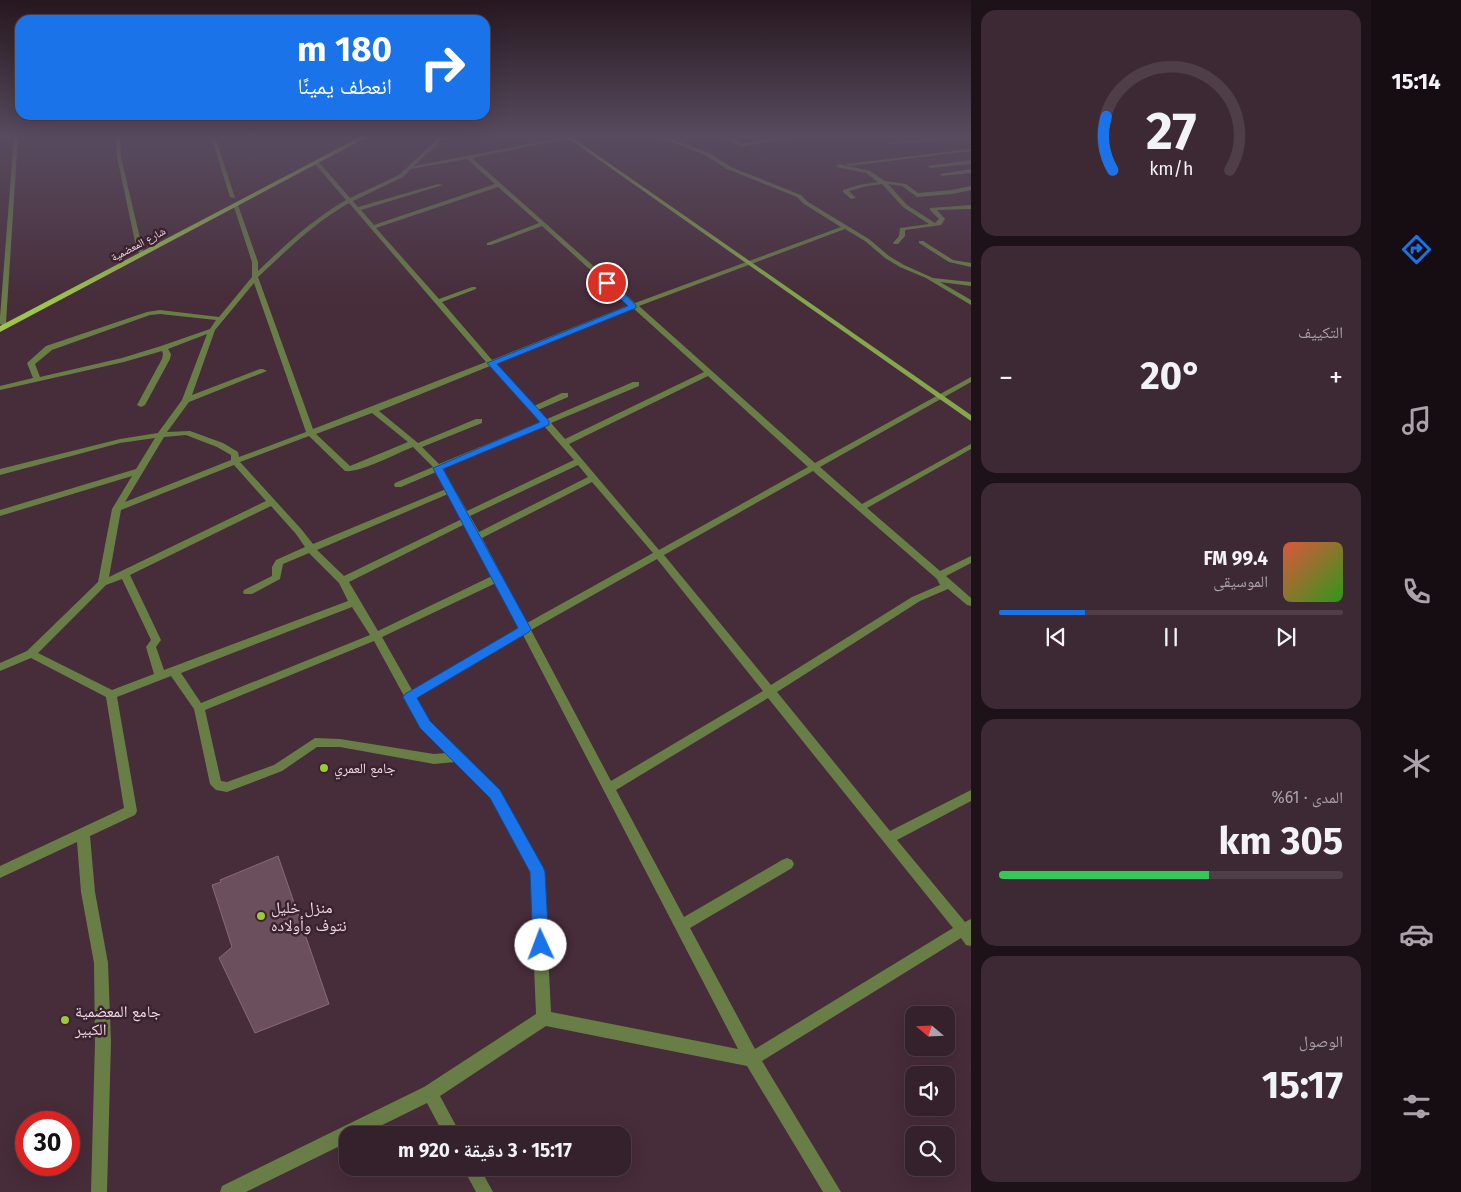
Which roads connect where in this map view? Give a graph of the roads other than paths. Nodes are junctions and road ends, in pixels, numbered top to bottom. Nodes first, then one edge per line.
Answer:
1 (11, 192) edge
2 (127, 192) edge
3 (231, 192) edge
4 (256, 192) edge
5 (260, 192) edge
6 (343, 192) edge
7 (368, 192) edge
8 (417, 192) edge
9 (479, 192) edge
10 (506, 192) edge
11 (646, 192) edge
12 (787, 192) edge
13 (846, 192) edge
14 (892, 192) edge
15 (913, 192) edge
16 (954, 192) edge
17 (233, 197) dead end
18 (853, 198) dead end
19 (350, 200) junction
20 (235, 205) junction
21 (971, 207) edge
22 (358, 209) junction
23 (8, 222) junction
24 (542, 224) junction
25 (935, 224) junction
26 (372, 227) junction
27 (845, 227) junction
28 (0, 230) edge
29 (0, 239) edge
30 (921, 242) dead end
31 (896, 243) dead end
32 (0, 244) edge
33 (489, 244) dead end
34 (9, 246) junction
35 (0, 250) edge
36 (140, 251) junction
37 (0, 256) edge
38 (750, 264) junction
39 (8, 265) junction
40 (971, 265) edge
41 (0, 266) edge
42 (3, 277) edge
43 (255, 277) junction
44 (929, 278) junction
45 (971, 284) edge
46 (3, 287) edge
47 (474, 288) dead end
48 (439, 301) junction
49 (971, 303) edge
50 (633, 306) junction
51 (221, 319) junction
52 (1, 325) edge
53 (212, 330) junction
54 (164, 348) junction
55 (491, 363) junction
56 (263, 371) dead end
57 (709, 373) junction
58 (971, 379) edge
59 (37, 380) junction
60 (636, 384) dead end
61 (0, 388) edge
62 (565, 395) dead end
63 (939, 396) junction
64 (186, 400) junction
65 (140, 405) dead end
66 (533, 408) junction
67 (373, 410) junction
68 (971, 419) edge
69 (479, 421) dead end
70 (546, 423) junction
71 (310, 433) junction
72 (161, 435) junction
73 (564, 443) junction
74 (415, 445) junction
75 (971, 446) edge
76 (235, 461) junction
77 (580, 461) junction
78 (814, 467) junction
79 (438, 468) junction
80 (139, 471) junction
81 (0, 472) edge
82 (593, 478) junction
83 (398, 485) dead end
84 (450, 490) junction
85 (272, 502) junction
86 (862, 507) junction
87 (117, 509) junction
88 (0, 513) edge
89 (466, 518) junction
90 (476, 538) junction
91 (311, 549) junction
92 (658, 554) junction
93 (971, 559) edge
94 (125, 574) junction
95 (940, 576) junction
96 (497, 578) junction
97 (343, 581) junction
98 (103, 582) junction
99 (248, 592) dead end
100 (354, 602) junction
101 (971, 603) edge
102 (525, 629) junction
103 (376, 636) junction
104 (31, 654) junction
105 (0, 667) edge
106 (167, 673) junction
107 (769, 692) junction
108 (112, 694) junction
109 (409, 697) junction
110 (199, 708) junction
111 (457, 757) junction
112 (608, 788) junction
113 (971, 796) edge
114 (83, 833) junction
115 (890, 838) junction
116 (787, 864) dead end
117 (0, 872) edge
118 (681, 926) junction
119 (968, 932) edge
120 (544, 1018) junction
121 (752, 1059) junction
122 (430, 1093) junction
123 (448, 1126) edge
124 (476, 1176) edge
125 (99, 1192) edge
126 (228, 1192) edge
127 (485, 1192) edge
128 (833, 1192) edge

1 - 23 street
2 - 36 street
3 - 17 street
4 - 36 main road, شارع المعضمية
5 - 20 main road, شارع المعضمية
6 - 19 street
7 - 19 street
8 - 22 street
9 - 26 street
10 - 24 street
11 - 38 main road
12 - 27 street
13 - 18 street
14 - 25 street
15 - 16 street
19 - 22 street
19 - 43 street
20 - 43 street
20 - 52 main road, شارع المعضمية
21 - 25 street
22 - 26 street
23 - 28 street
23 - 34 street
24 - 33 street
24 - 50 street
25 - 31 street
26 - 48 street
27 - 38 street
27 - 44 street
29 - 34 street
30 - 40 street
32 - 34 street
34 - 35 street
34 - 37 street
34 - 39 street
36 - 52 main road, شارع المعضمية
38 - 50 street
38 - 63 main road
39 - 41 street
39 - 42 street
42 - 46 street
43 - 51 street
43 - 71 street
44 - 45 street
44 - 49 street
46 - 52 street
47 - 48 street
48 - 55 street
50 - 55 street
50 - 57 street
51 - 53 street
51 - 59 street
53 - 54 street
53 - 64 street
54 - 59 street
54 - 65 street
55 - 66 street
55 - 67 street
56 - 64 street
57 - 73 street
57 - 78 street
58 - 63 street
59 - 61 street
60 - 70 street
62 - 66 street
63 - 68 main road
63 - 78 street
64 - 72 street
66 - 70 street
67 - 71 street
67 - 74 street
69 - 74 street
70 - 73 street
70 - 79 street
71 - 74 street
71 - 76 street
72 - 76 street
72 - 80 street
72 - 81 street
73 - 77 street
74 - 79 street
75 - 86 street
76 - 85 street
76 - 87 street
77 - 82 street
77 - 89 street
78 - 86 street
78 - 92 street
79 - 83 street
79 - 84 street
80 - 87 street
80 - 88 street
82 - 90 street
82 - 92 street
84 - 89 street
84 - 91 street
85 - 91 street
85 - 94 street
86 - 95 street
87 - 98 street
89 - 90 street
89 - 97 street
90 - 96 street
91 - 97 street
91 - 99 street
92 - 102 street
92 - 107 street
93 - 95 street
94 - 98 street
94 - 106 street
95 - 101 street
95 - 107 street
96 - 102 street
96 - 103 street
97 - 100 street
98 - 104 street
100 - 103 street
100 - 106 street
102 - 109 street
102 - 112 street
103 - 109 street
103 - 110 street
104 - 105 street
104 - 108 street
106 - 108 street
106 - 110 street
107 - 112 street
107 - 115 street
108 - 114 street
109 - 111 street
110 - 111 street
111 - 120 street
112 - 118 street
113 - 115 street
114 - 117 street
114 - 125 street
115 - 119 street
116 - 118 street
118 - 121 street
119 - 121 street
120 - 121 street
120 - 122 street
121 - 128 street
122 - 123 street
122 - 126 street
124 - 127 street

